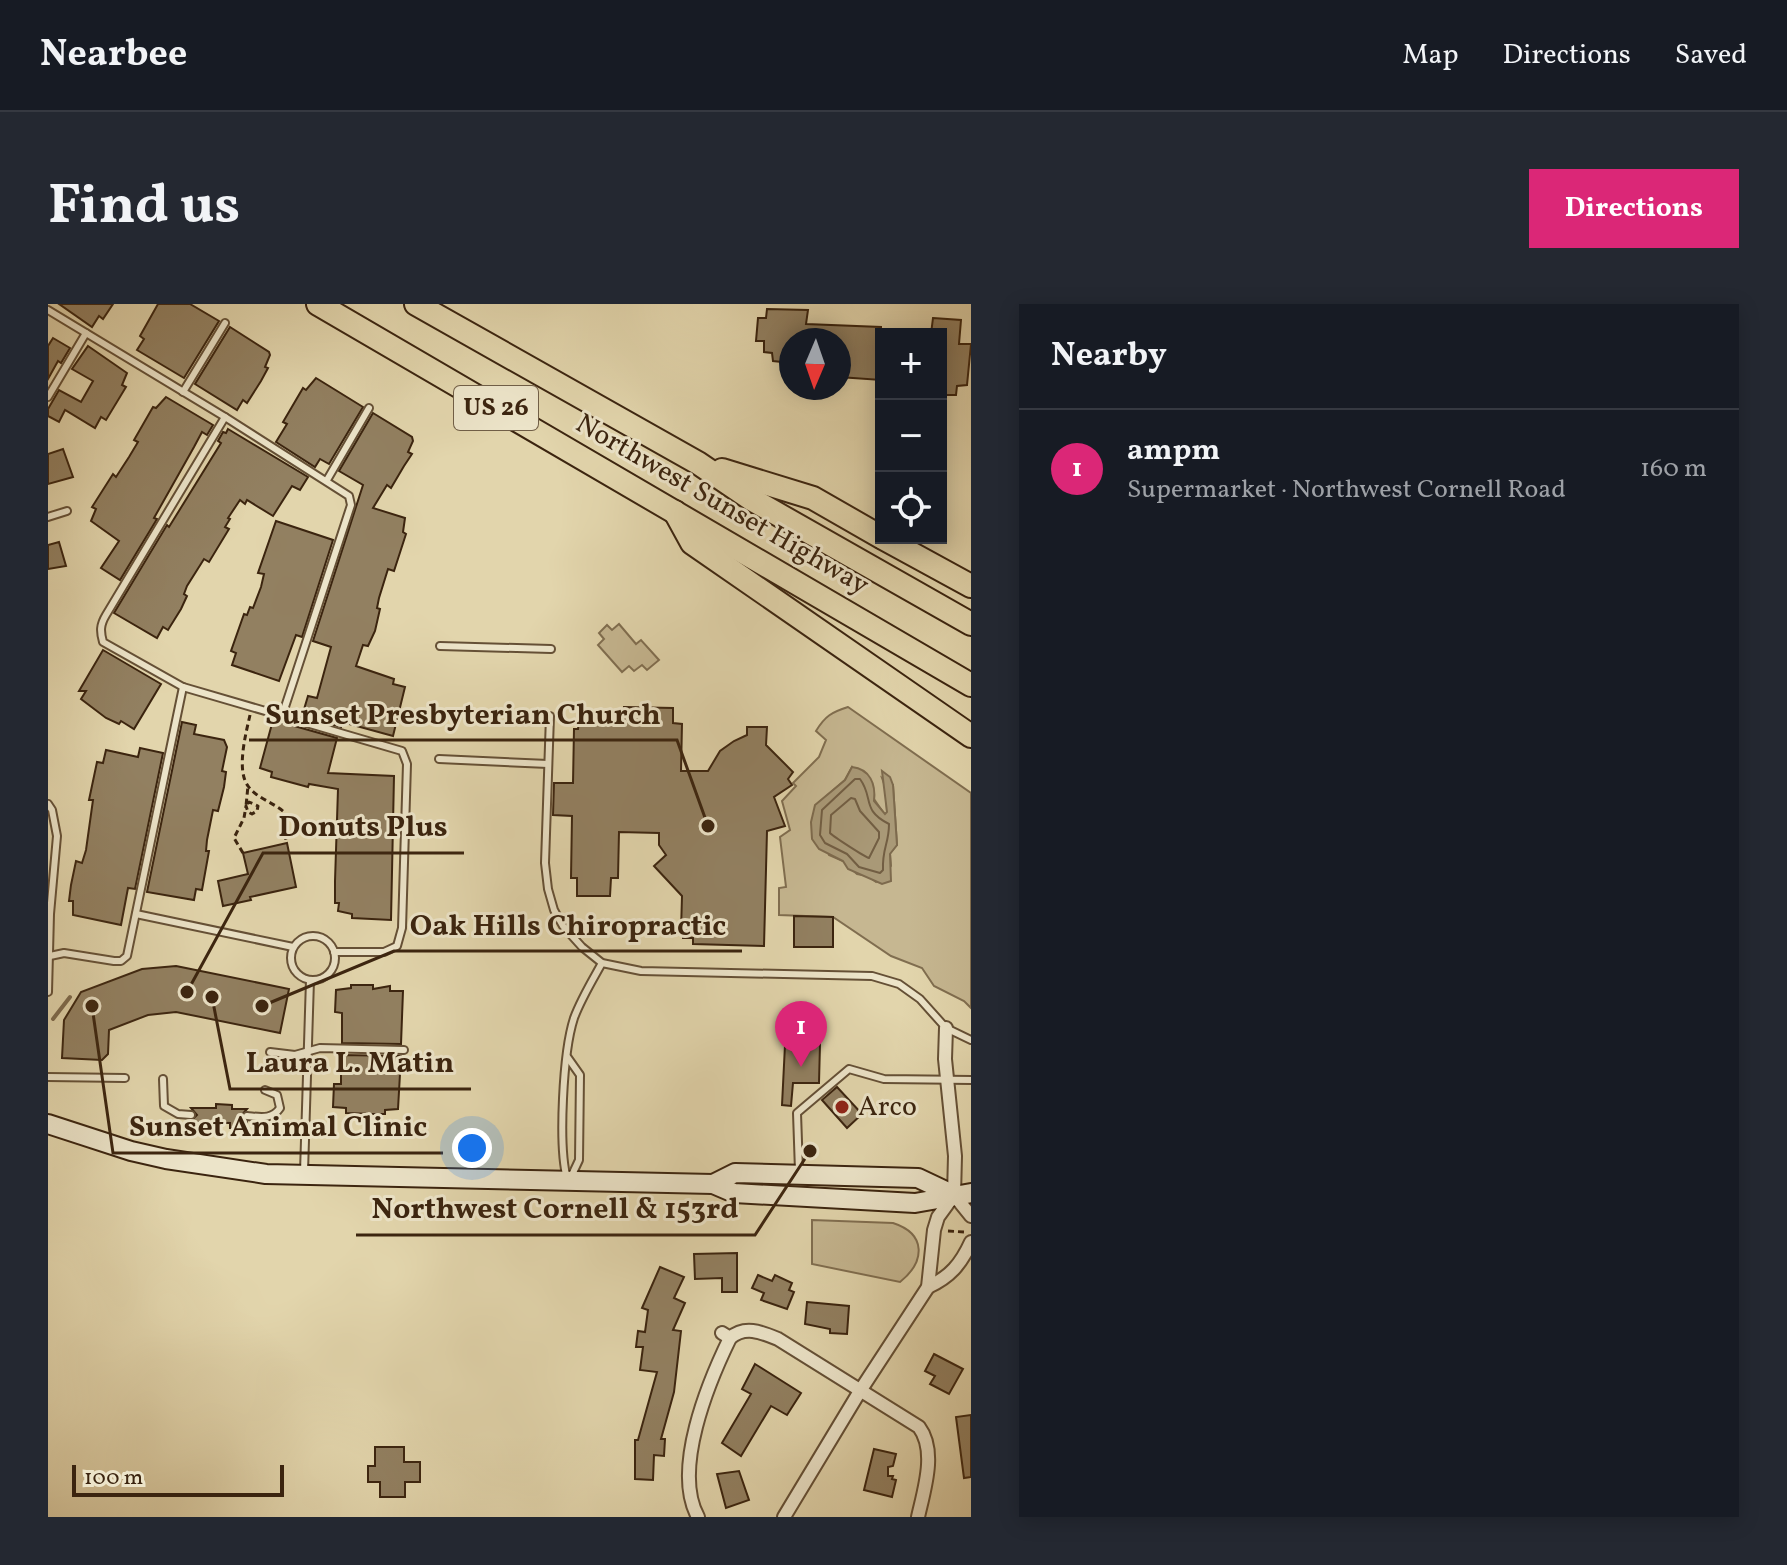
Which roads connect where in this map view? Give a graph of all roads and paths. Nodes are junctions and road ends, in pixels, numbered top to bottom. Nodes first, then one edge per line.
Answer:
1 (318, 304) edge
2 (416, 304) edge
3 (48, 310) edge
4 (225, 323) dead end
5 (86, 333) junction
6 (183, 392) junction
7 (48, 397) edge
8 (369, 408) dead end
9 (225, 417) junction
10 (698, 463) junction
11 (327, 480) junction
12 (67, 511) dead end
13 (674, 511) junction
14 (48, 517) edge
15 (875, 533) edge
16 (895, 544) edge
17 (971, 586) edge
18 (971, 624) edge
19 (440, 646) dead end
20 (551, 649) dead end
21 (971, 685) edge
22 (183, 687) junction
23 (252, 707) junction
24 (282, 716) junction
25 (550, 716) dead end
26 (971, 736) edge
27 (439, 759) dead end
28 (548, 764) junction
29 (248, 786) junction
30 (48, 804) edge
31 (287, 843) dead end
32 (243, 853) dead end
33 (49, 914) edge
34 (136, 914) junction
35 (293, 947) junction
36 (334, 952) junction
37 (50, 956) junction
38 (602, 963) junction
39 (310, 980) junction
40 (48, 992) edge
41 (946, 1028) junction
42 (971, 1040) edge
43 (404, 1050) dead end
44 (308, 1051) junction
45 (270, 1052) dead end
46 (568, 1058) junction
47 (48, 1077) edge
48 (125, 1078) dead end
49 (163, 1079) dead end
50 (971, 1080) edge
51 (946, 1081) junction
52 (265, 1090) dead end
53 (191, 1115) dead end
54 (247, 1116) dead end
55 (48, 1124) edge
56 (799, 1174) junction
57 (304, 1175) junction
58 (568, 1182) junction
59 (713, 1184) junction
60 (962, 1194) edge
61 (971, 1216) edge
62 (945, 1231) dead end
63 (968, 1237) edge
64 (928, 1287) junction
65 (860, 1391) junction
66 (698, 1517) edge
67 (784, 1517) edge
68 (918, 1517) edge

1 - 13 highway, Northwest Sunset Highway / US 26
2 - 10 highway, Northwest Sunset Highway / US 26
3 - 5 lane
4 - 6 lane
5 - 6 lane
5 - 7 lane
6 - 9 lane
8 - 11 lane
9 - 11 lane
9 - 22 lane
10 - 15 highway
10 - 18 highway, Northwest Sunset Highway / US 26
11 - 24 lane
12 - 14 lane
13 - 21 highway, Northwest Sunset Highway / US 26
13 - 26 highway
16 - 17 highway
19 - 20 lane
22 - 23 lane
22 - 34 lane
23 - 24 lane
23 - 29 path
24 - 36 lane
25 - 28 lane
27 - 28 lane
28 - 38 lane
29 - 31 path
29 - 32 path
30 - 33 lane
33 - 37 lane
34 - 35 lane
34 - 37 lane
35 - 36 lane
35 - 39 lane
36 - 39 lane
37 - 40 lane
38 - 41 lane
38 - 46 lane
39 - 44 lane
41 - 42 lane
41 - 51 street
43 - 44 lane
44 - 45 lane
44 - 57 lane
46 - 58 lane
46 - 58 lane
47 - 48 lane
49 - 53 lane
50 - 51 lane
51 - 56 lane
51 - 60 street
52 - 54 lane
55 - 57 main road
56 - 59 main road
56 - 60 main road
57 - 58 main road
58 - 59 main road
59 - 60 main road
60 - 61 street
60 - 64 street
62 - 63 path
63 - 64 street
64 - 65 street
65 - 66 street
65 - 67 street
65 - 68 street

